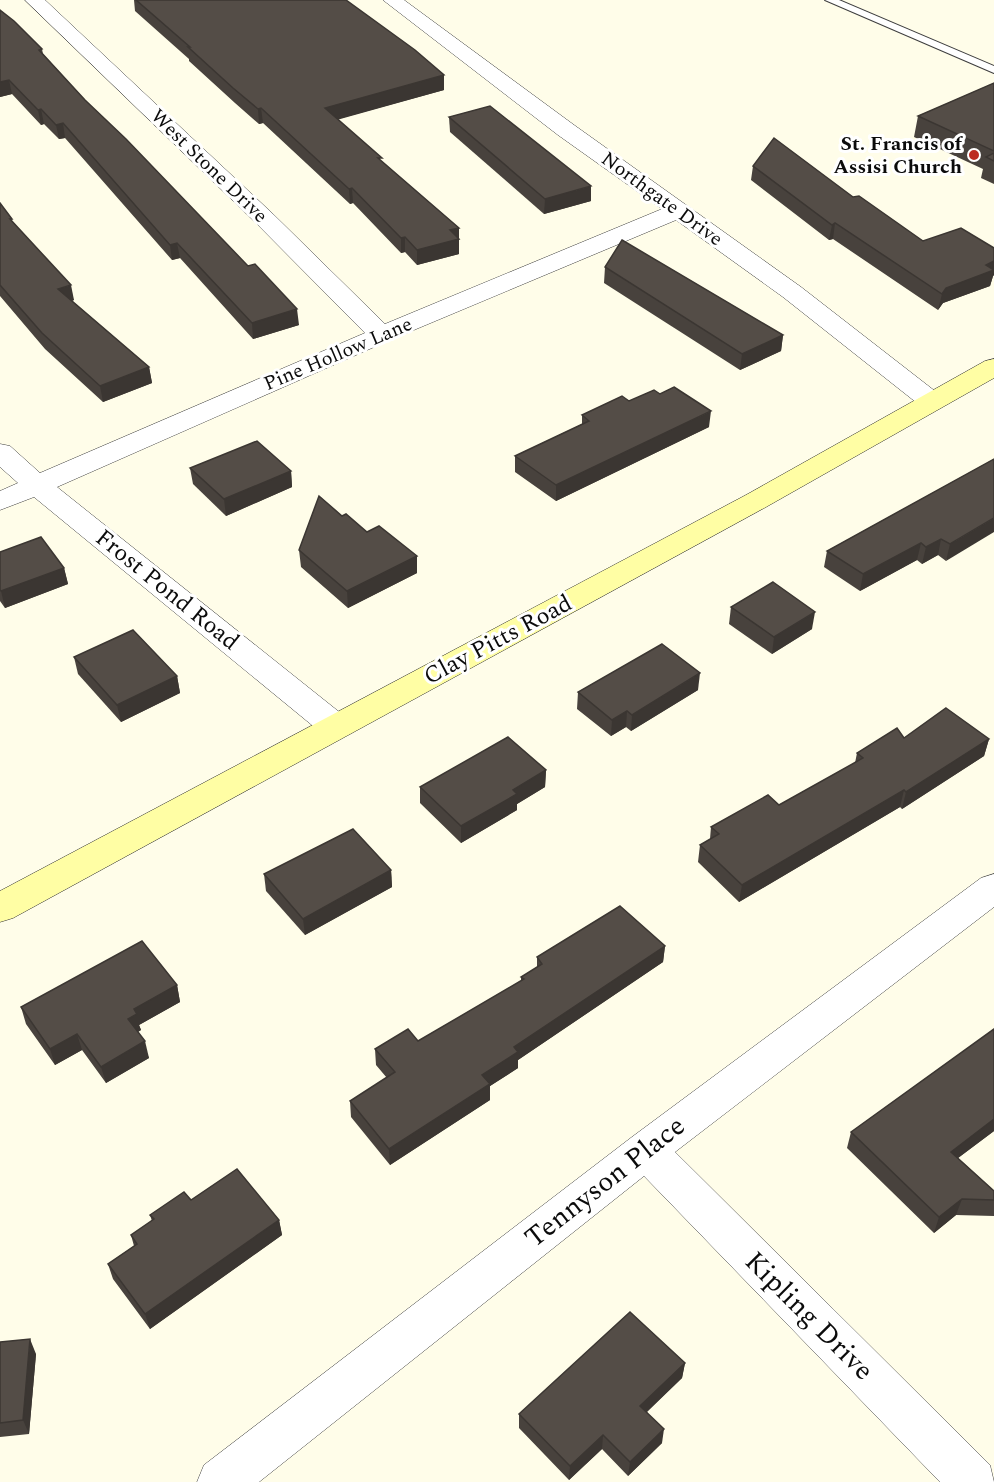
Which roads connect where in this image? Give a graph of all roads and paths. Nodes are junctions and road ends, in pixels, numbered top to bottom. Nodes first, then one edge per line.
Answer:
1 (34, 0) edge
2 (392, 0) edge
3 (830, 0) edge
4 (994, 70) edge
5 (678, 211) junction
6 (381, 335) junction
7 (994, 367) edge
8 (931, 401) junction
9 (0, 452) edge
10 (37, 485) junction
11 (0, 501) edge
12 (336, 727) junction
13 (994, 888) edge
14 (0, 908) edge
15 (646, 1150) junction
16 (221, 1482) edge
17 (973, 1482) edge

1 - 6 street, West Stone Drive
2 - 5 street, Northgate Drive
3 - 4 lane
5 - 6 street, Pine Hollow Lane
5 - 8 street, Northgate Drive
6 - 10 street, Pine Hollow Lane
7 - 8 street, Clay Pitts Road
8 - 12 street, Clay Pitts Road
9 - 10 street, Frost Pond Road
10 - 11 street, Pine Hollow Lane
10 - 12 street, Frost Pond Road
12 - 14 street, Clay Pitts Road
13 - 15 street, Tennyson Place
15 - 16 street, Tennyson Place
15 - 17 street, Kipling Drive

